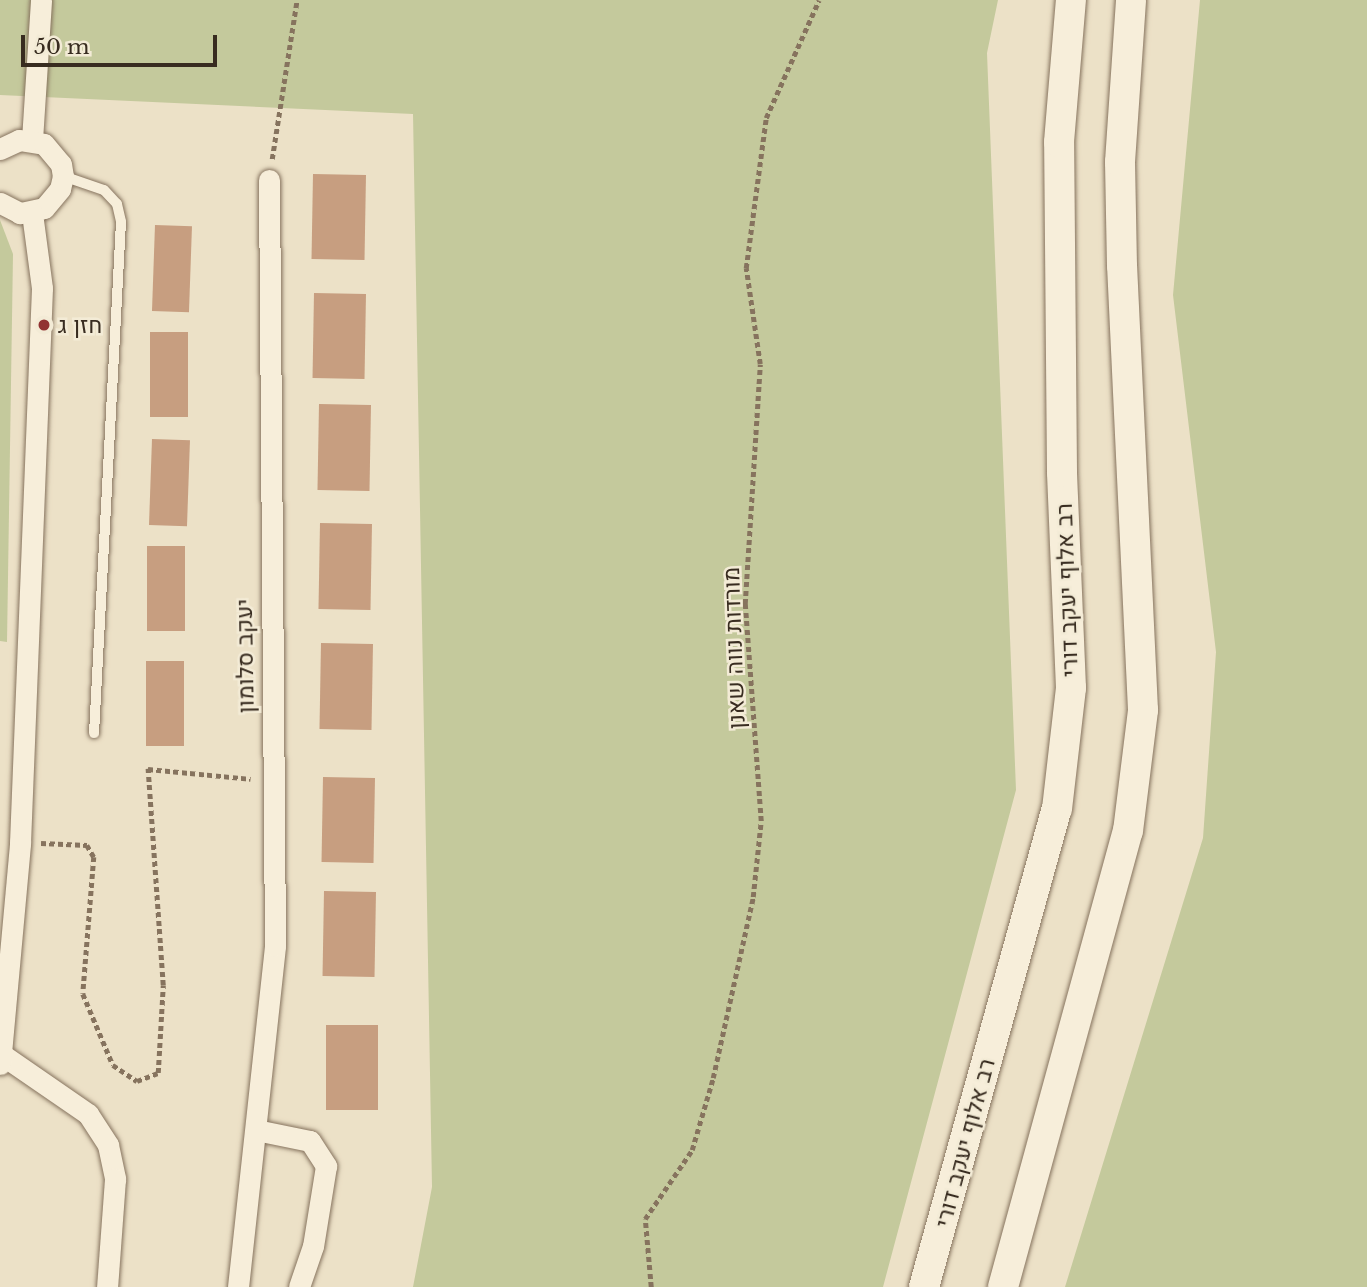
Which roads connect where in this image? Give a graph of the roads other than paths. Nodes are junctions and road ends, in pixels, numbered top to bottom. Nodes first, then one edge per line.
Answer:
1 (41, 0) edge
2 (1071, 0) edge
3 (1131, 0) edge
4 (32, 139) junction
5 (0, 149) edge
6 (63, 176) junction
7 (269, 180) road end
8 (0, 203) edge
9 (32, 213) junction
10 (94, 733) dead end
11 (1, 1059) edge
12 (256, 1130) junction
13 (107, 1287) edge
14 (238, 1287) edge
15 (299, 1287) edge
16 (924, 1287) edge
17 (1003, 1287) edge

1 - 4 street
2 - 16 main road, רב אלוף יעקב דורי
3 - 17 main road
4 - 5 street
4 - 6 street
6 - 9 street
6 - 10 lane
7 - 12 street, יעקב סלומון
8 - 9 street
9 - 11 street
11 - 13 street
12 - 14 street, יעקב סלומון
12 - 15 street

